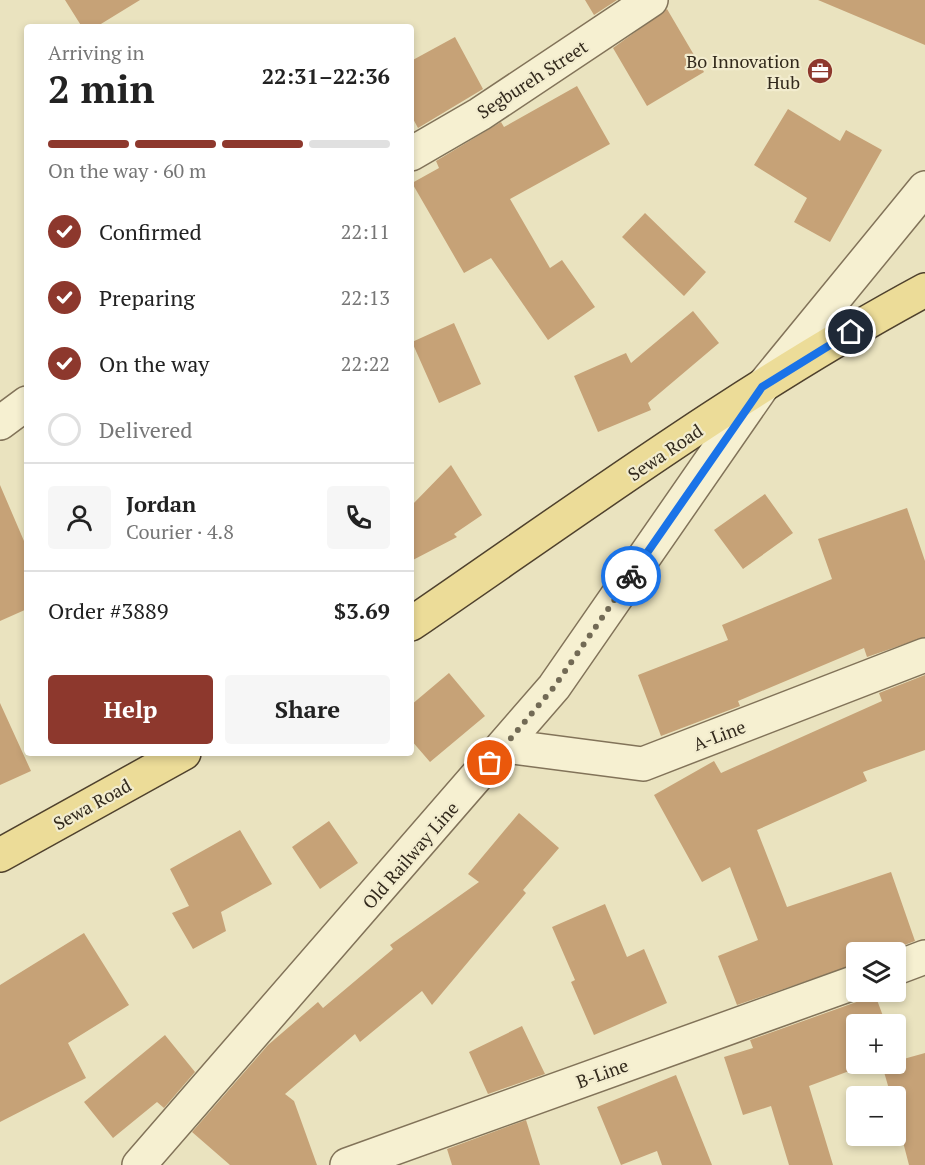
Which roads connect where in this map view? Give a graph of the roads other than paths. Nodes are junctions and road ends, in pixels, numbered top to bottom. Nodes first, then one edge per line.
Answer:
1 (651, 0) edge
2 (414, 152) edge
3 (925, 189) edge
4 (925, 290) edge
5 (762, 387) junction
6 (24, 405) edge
7 (0, 423) edge
8 (414, 622) edge
9 (925, 655) edge
10 (505, 746) junction
11 (179, 756) edge
12 (0, 855) edge
13 (925, 957) edge
14 (906, 964) edge
15 (846, 986) edge
16 (139, 1165) edge
17 (347, 1165) edge

1 - 2 street, Segbureh Street
3 - 5 street, Old Railway Line
4 - 5 main road, Sewa Road
5 - 8 main road, Sewa Road
5 - 10 street, Old Railway Line
6 - 7 street
9 - 10 street, A-Line
10 - 16 street, Old Railway Line
11 - 12 main road, Sewa Road
13 - 14 street
15 - 17 street, B-Line

